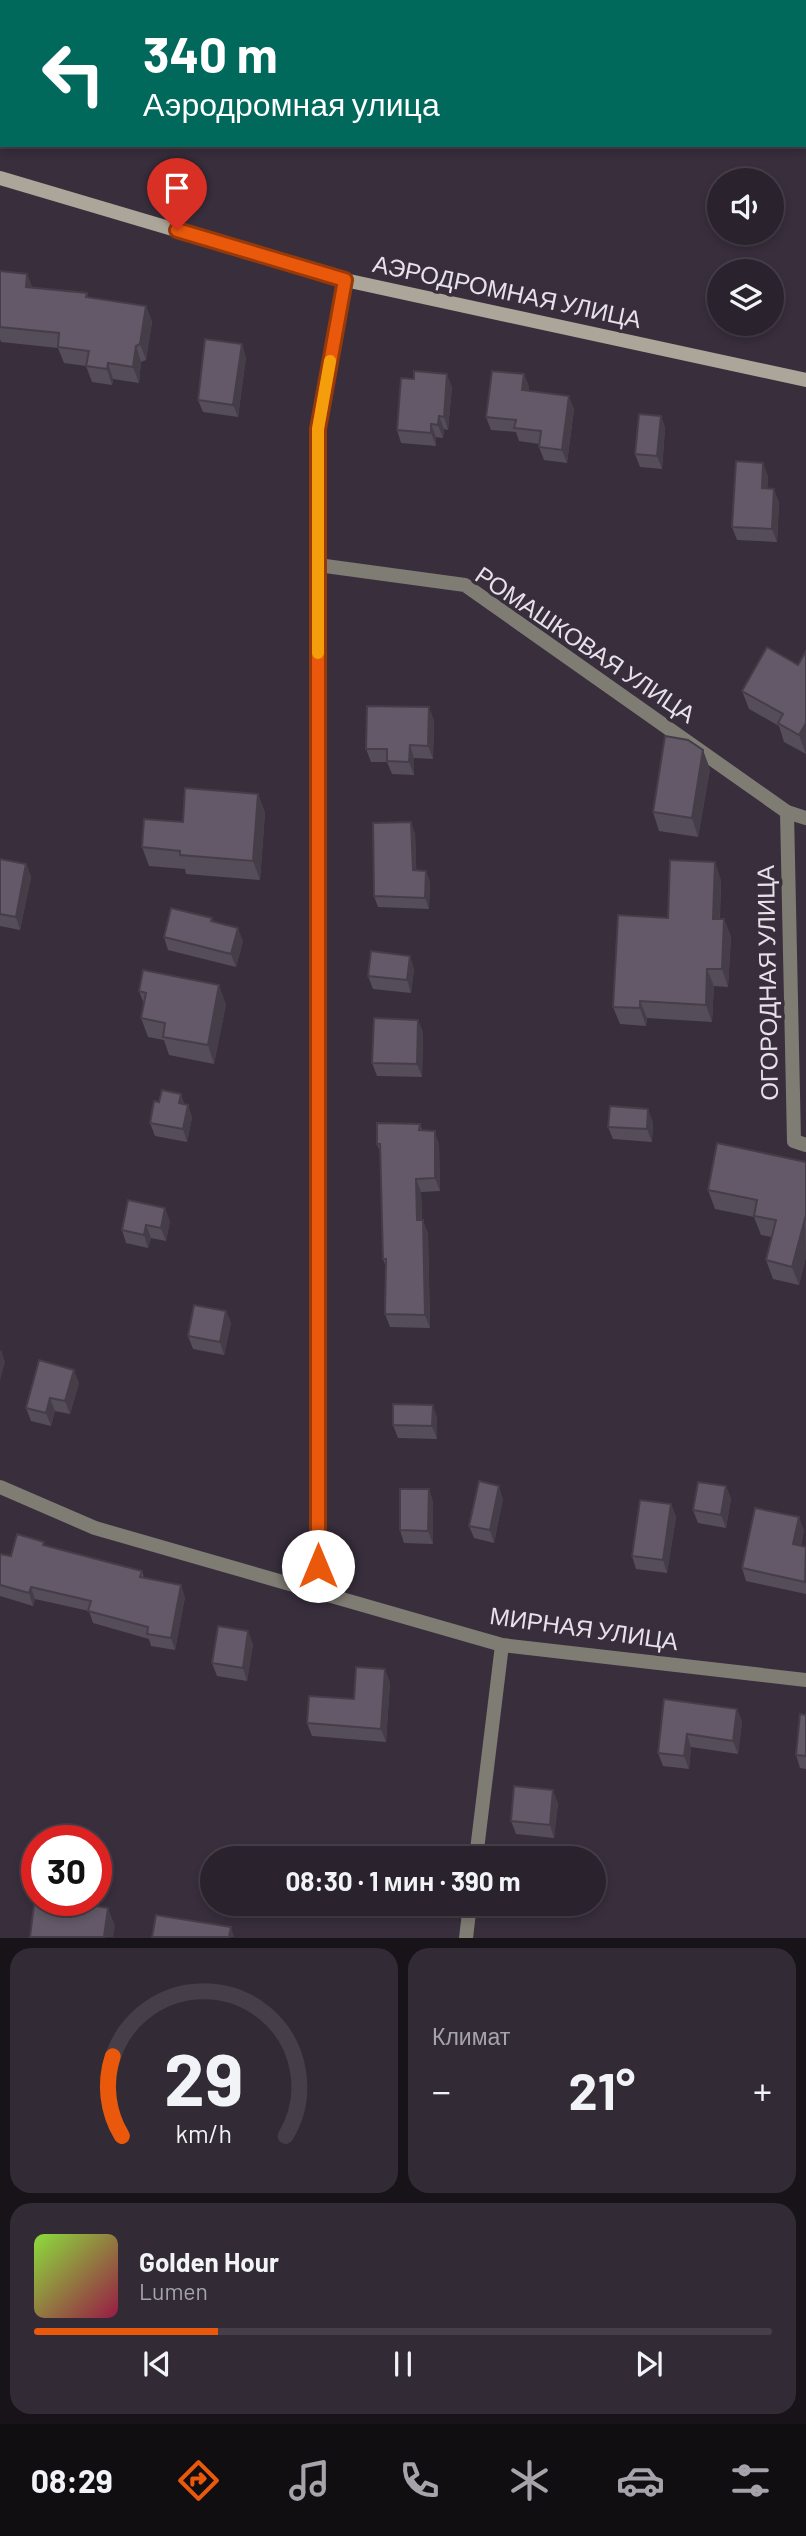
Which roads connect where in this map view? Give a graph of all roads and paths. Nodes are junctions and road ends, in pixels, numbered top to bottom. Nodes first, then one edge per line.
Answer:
1 (0, 178) edge
2 (345, 280) junction
3 (806, 380) edge
4 (318, 565) junction
5 (787, 812) junction
6 (806, 817) edge
7 (806, 1145) edge
8 (0, 1487) edge
9 (318, 1594) junction
10 (502, 1644) junction
11 (806, 1680) edge
12 (477, 1846) edge
13 (469, 1916) edge
14 (466, 1937) edge

1 - 2 street, АЭРОДРОМНАЯ УЛИЦА
2 - 3 street, АЭРОДРОМНАЯ УЛИЦА
2 - 4 street
4 - 5 street, РОМАШКОВАЯ УЛИЦА
4 - 9 street
5 - 6 street, РОМАШКОВАЯ УЛИЦА
5 - 7 street, ОГОРОДНАЯ УЛИЦА
8 - 9 street, МИРНАЯ УЛИЦА
9 - 10 street, МИРНАЯ УЛИЦА
10 - 11 street, МИРНАЯ УЛИЦА
10 - 12 street
13 - 14 street

